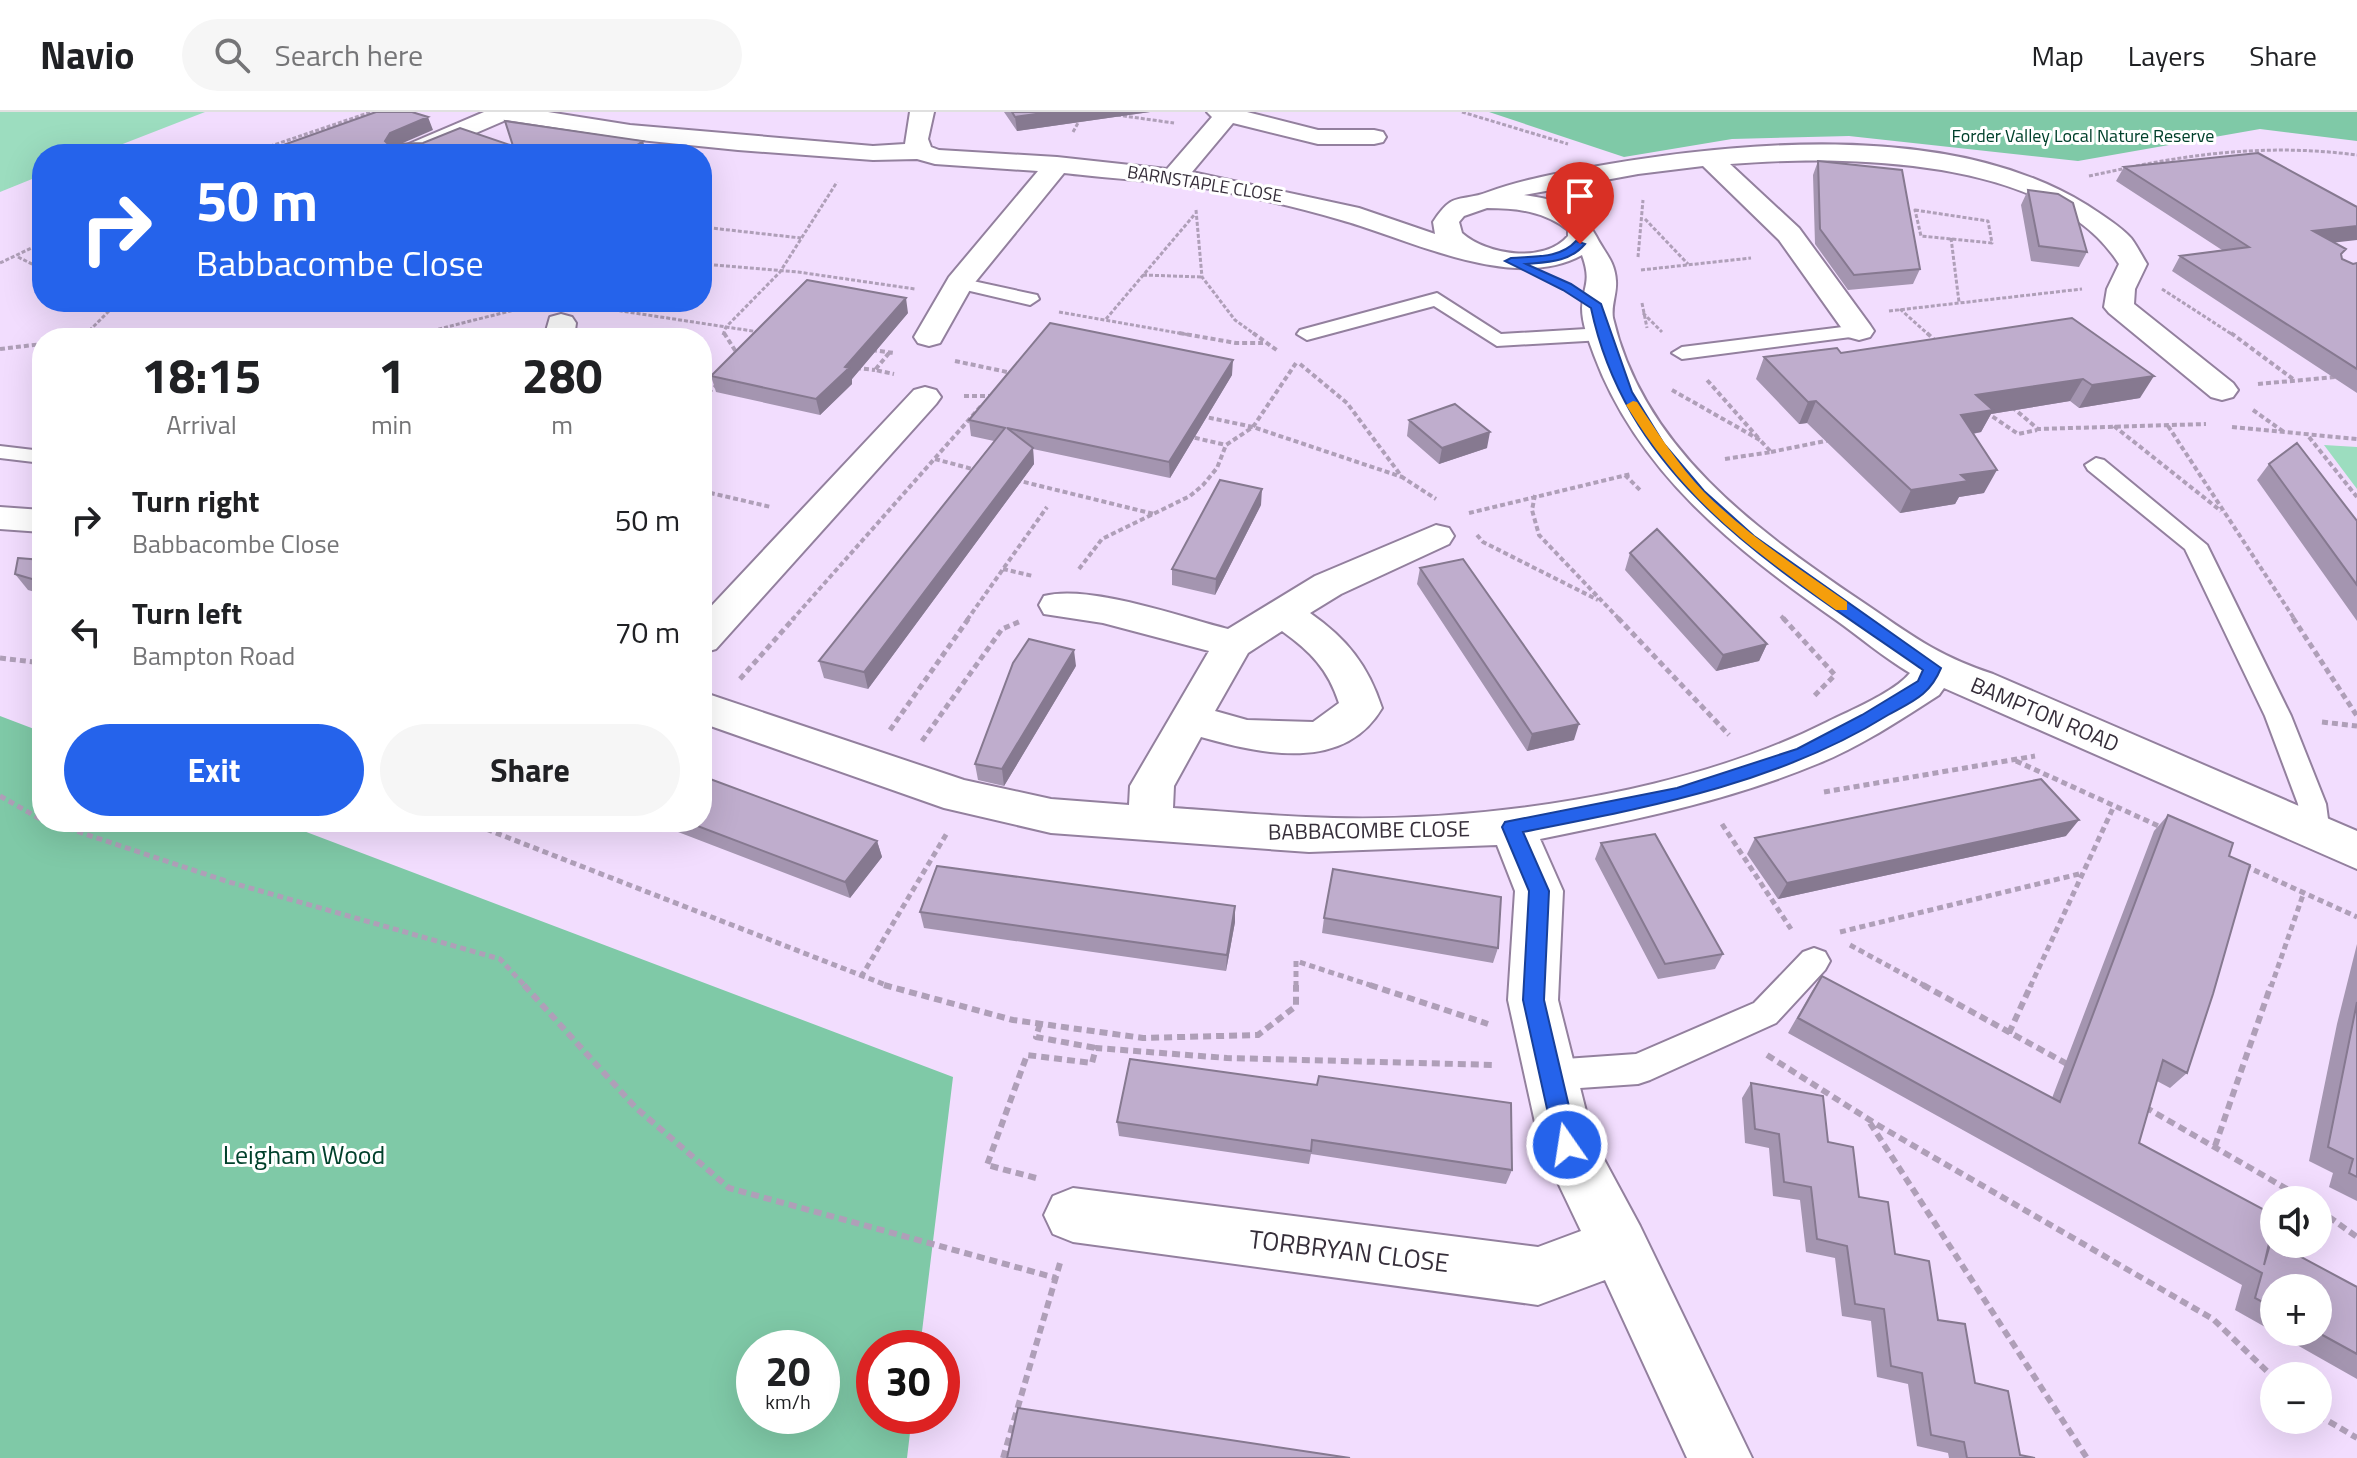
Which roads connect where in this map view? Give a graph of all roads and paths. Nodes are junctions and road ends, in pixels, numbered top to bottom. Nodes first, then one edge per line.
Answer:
1 (371, 112) edge
2 (504, 112) edge
3 (922, 112) edge
4 (1084, 112) edge
5 (1462, 112) edge
6 (1108, 114) dead end
7 (1221, 118) edge
8 (635, 122) edge
9 (1068, 134) dead end
10 (1374, 137) dead end
11 (738, 143) junction
12 (277, 144) edge
13 (429, 144) edge
14 (920, 151) junction
15 (2357, 155) edge
16 (1710, 159) junction
17 (2151, 162) junction
18 (712, 165) edge
19 (1057, 165) junction
20 (1625, 168) junction
21 (844, 171) dead end
22 (2165, 171) edge
23 (1175, 176) junction
24 (1587, 176) junction
25 (2034, 187) junction
26 (1489, 201) junction
27 (1197, 206) dead end
28 (1460, 208) junction
29 (1196, 213) junction
30 (1350, 214) junction
31 (1644, 218) dead end
32 (712, 228) edge
33 (1580, 231) junction
34 (801, 238) junction
35 (1951, 238) junction
36 (32, 249) edge
37 (1469, 250) junction
38 (18, 257) junction
39 (1751, 258) dead end
40 (1511, 261) junction
41 (0, 263) edge
42 (32, 264) edge
43 (1688, 264) junction
44 (1636, 270) dead end
45 (1143, 275) junction
46 (1202, 277) junction
47 (2124, 282) junction
48 (959, 283) junction
49 (1030, 299) dead end
50 (1959, 302) junction
51 (1586, 305) junction
52 (1900, 309) junction
53 (108, 312) edge
54 (505, 312) edge
55 (629, 312) edge
56 (1105, 320) dead end
57 (1854, 323) junction
58 (726, 327) junction
59 (92, 328) edge
60 (441, 328) edge
61 (771, 334) edge
62 (1307, 334) dead end
63 (929, 337) dead end
64 (32, 345) edge
65 (1942, 347) edge
66 (860, 348) edge
67 (0, 349) edge
68 (1682, 353) dead end
69 (905, 354) dead end
70 (1312, 357) dead end
71 (948, 360) dead end
72 (1298, 361) junction
73 (743, 362) edge
74 (963, 362) junction
75 (851, 367) edge
76 (875, 370) dead end
77 (1024, 376) edge
78 (2345, 377) edge
79 (2293, 379) junction
80 (723, 380) edge
81 (712, 389) edge
82 (2222, 390) joint
83 (991, 395) junction
84 (925, 397) junction
85 (1005, 398) edge
86 (2002, 398) edge
87 (1979, 412) edge
88 (1192, 414) edge
89 (2210, 424) dead end
90 (2167, 425) junction
91 (2114, 426) junction
92 (2225, 426) dead end
93 (1253, 427) junction
94 (2038, 429) junction
95 (1182, 435) edge
96 (2309, 437) junction
97 (2357, 439) edge
98 (1760, 440) dead end
99 (1831, 440) edge
100 (1226, 445) junction
101 (0, 452) edge
102 (1771, 452) junction
103 (32, 456) edge
104 (934, 459) junction
105 (1724, 459) dead end
106 (2096, 465) dead end
107 (979, 470) edge
108 (1402, 477) junction
109 (1008, 478) edge
110 (712, 493) edge
111 (1535, 495) junction
112 (2357, 497) edge
113 (1652, 501) dead end
114 (1047, 507) dead end
115 (1155, 514) junction
116 (2225, 514) junction
117 (814, 517) junction
118 (0, 518) edge
119 (32, 520) edge
120 (1452, 520) junction
121 (1604, 603) junction
122 (1058, 605) junction
123 (1774, 609) dead end
124 (1281, 612) junction
125 (712, 629) edge
126 (1233, 644) junction
127 (0, 658) edge
128 (32, 662) edge
129 (1932, 668) junction
130 (712, 703) edge
131 (1806, 705) dead end
132 (712, 710) edge
133 (2357, 716) edge
134 (1188, 719) junction
135 (2115, 744) junction
136 (2013, 760) junction
137 (1760, 768) junction
138 (882, 769) junction
139 (1699, 788) junction
140 (1808, 795) dead end
141 (0, 796) edge
142 (968, 798) junction
143 (2114, 806) junction
144 (32, 814) edge
145 (1150, 824) junction
146 (1512, 827) junction
147 (2168, 831) edge
148 (79, 832) edge
149 (493, 832) edge
150 (2316, 834) junction
151 (2357, 851) edge
152 (2236, 861) edge
153 (2083, 873) junction
154 (2304, 892) junction
155 (2357, 917) edge
156 (1803, 930) dead end
157 (1814, 961) dead end
158 (861, 977) junction
159 (1040, 1024) junction
160 (1728, 1030) junction
161 (2009, 1033) junction
162 (1096, 1048) junction
163 (1548, 1062) junction
164 (2079, 1071) edge
165 (2135, 1101) edge
166 (1868, 1119) junction
167 (2215, 1146) junction
168 (2282, 1186) edge
169 (1073, 1215) junction
170 (2332, 1219) edge
171 (2357, 1237) edge
172 (1619, 1246) junction
173 (1056, 1278) junction
174 (2260, 1364) edge
175 (2332, 1423) edge
176 (2357, 1438) edge
177 (1003, 1458) edge
178 (1720, 1458) edge
179 (2087, 1458) edge

1 - 12 path
2 - 8 street, BARNSTAPLE CLOSE
2 - 13 street, BARNSTAPLE CLOSE
3 - 14 street
4 - 9 path
5 - 20 path
6 - 7 path
7 - 10 street
7 - 23 street
8 - 11 street, BARNSTAPLE CLOSE
11 - 14 street, BARNSTAPLE CLOSE
11 - 18 street
14 - 19 street, BARNSTAPLE CLOSE
15 - 17 path
16 - 20 street
16 - 25 street
16 - 57 street
17 - 22 path
17 - 25 path
19 - 23 street, BARNSTAPLE CLOSE
19 - 48 street
20 - 24 street
21 - 34 path
23 - 30 street, BARNSTAPLE CLOSE
24 - 26 street
24 - 33 street
25 - 47 street
26 - 28 street
26 - 33 street
27 - 29 path
28 - 30 street, BARNSTAPLE CLOSE
28 - 37 street
29 - 45 path
29 - 46 path
30 - 37 street, BARNSTAPLE CLOSE
31 - 43 path
32 - 34 path
33 - 40 street
33 - 51 street, BAMPTON ROAD
34 - 58 path
35 - 35 path
35 - 50 path
36 - 38 path
37 - 40 street
38 - 41 path
38 - 42 path
39 - 43 path
40 - 51 street
43 - 44 path
45 - 46 path
45 - 56 path
46 - 72 path
47 - 50 path
47 - 79 path
47 - 82 street
48 - 49 lane
48 - 63 street
50 - 52 path
51 - 62 lane
51 - 129 street, BAMPTON ROAD
52 - 57 path
52 - 65 path
53 - 59 path
54 - 60 path
55 - 58 path
57 - 68 lane
58 - 61 path
58 - 73 path
64 - 67 path
66 - 69 path
70 - 72 path
71 - 74 path
72 - 93 path
72 - 108 path
74 - 77 path
74 - 84 path
75 - 76 path
78 - 79 path
79 - 82 path
80 - 81 path
83 - 84 path
83 - 85 path
83 - 104 path
84 - 117 street
86 - 94 path
87 - 94 path
88 - 93 path
89 - 90 path
90 - 91 path
90 - 116 path
91 - 94 path
91 - 116 path
92 - 96 path
93 - 100 path
93 - 108 path
95 - 100 path
96 - 97 path
96 - 112 path
98 - 102 path
99 - 102 path
100 - 115 path
101 - 103 lane
102 - 105 path
104 - 107 path
104 - 130 path
106 - 150 lane
108 - 120 path
109 - 115 path
110 - 117 path
111 - 113 path
111 - 120 path
111 - 121 path
114 - 138 path
115 - 122 path
116 - 133 path
117 - 125 street
118 - 119 street
120 - 121 path
120 - 124 street
121 - 137 path
122 - 126 street
122 - 138 path
123 - 131 path
124 - 126 street
124 - 134 street
126 - 134 street
127 - 128 path
129 - 135 street, BAMPTON ROAD
129 - 137 street, BABBACOMBE CLOSE
132 - 138 street, BABBACOMBE CLOSE
134 - 145 street
135 - 136 path
135 - 150 street, BAMPTON ROAD
136 - 140 path
136 - 143 path
137 - 139 street, BABBACOMBE CLOSE
138 - 142 street, BABBACOMBE CLOSE
139 - 146 street, BABBACOMBE CLOSE
139 - 156 path
141 - 144 path
142 - 145 street, BABBACOMBE CLOSE
142 - 158 path
143 - 147 path
143 - 153 path
145 - 146 street, BABBACOMBE CLOSE
146 - 163 street
148 - 173 path
149 - 158 path
150 - 151 street, BAMPTON ROAD
152 - 154 path
153 - 161 path
153 - 161 path
154 - 155 path
154 - 167 path
157 - 160 lane
158 - 159 path
159 - 162 path
159 - 163 path
160 - 163 lane
160 - 166 path
161 - 164 path
162 - 163 path
162 - 169 path
163 - 172 street
165 - 167 path
166 - 174 path
166 - 179 path
167 - 168 path
169 - 172 street, TORBRYAN CLOSE
169 - 173 path
170 - 171 path
172 - 178 street
173 - 177 path
175 - 176 path

